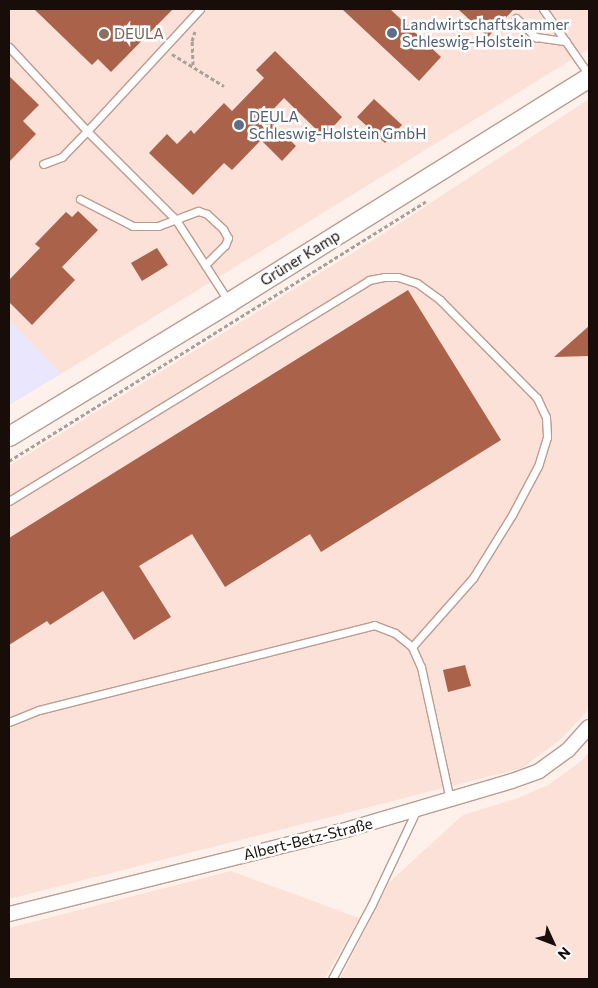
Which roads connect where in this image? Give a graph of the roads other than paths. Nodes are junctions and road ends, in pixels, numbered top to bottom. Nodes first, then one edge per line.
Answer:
1 (200, 9) edge
2 (543, 9) edge
3 (516, 18) dead end
4 (566, 41) junction
5 (9, 47) edge
6 (589, 76) edge
7 (87, 132) junction
8 (43, 164) dead end
9 (80, 199) dead end
10 (176, 220) junction
11 (205, 265) junction
12 (229, 302) junction
13 (9, 436) edge
14 (9, 501) edge
15 (412, 647) junction
16 (9, 722) edge
17 (589, 727) edge
18 (450, 800) junction
19 (416, 811) junction
20 (9, 914) edge
21 (332, 979) edge

1 - 7 lane
2 - 4 lane
3 - 4 lane
4 - 6 lane
5 - 7 lane
6 - 12 street, Grüner Kamp
7 - 8 lane
7 - 10 lane
9 - 10 lane
10 - 11 lane
10 - 11 lane
11 - 12 lane
12 - 13 street, Grüner Kamp
14 - 15 lane
15 - 16 lane
15 - 18 lane
17 - 18 street, Albert-Betz-Straße
18 - 19 street, Albert-Betz-Straße
19 - 20 street, Albert-Betz-Straße
19 - 21 lane

